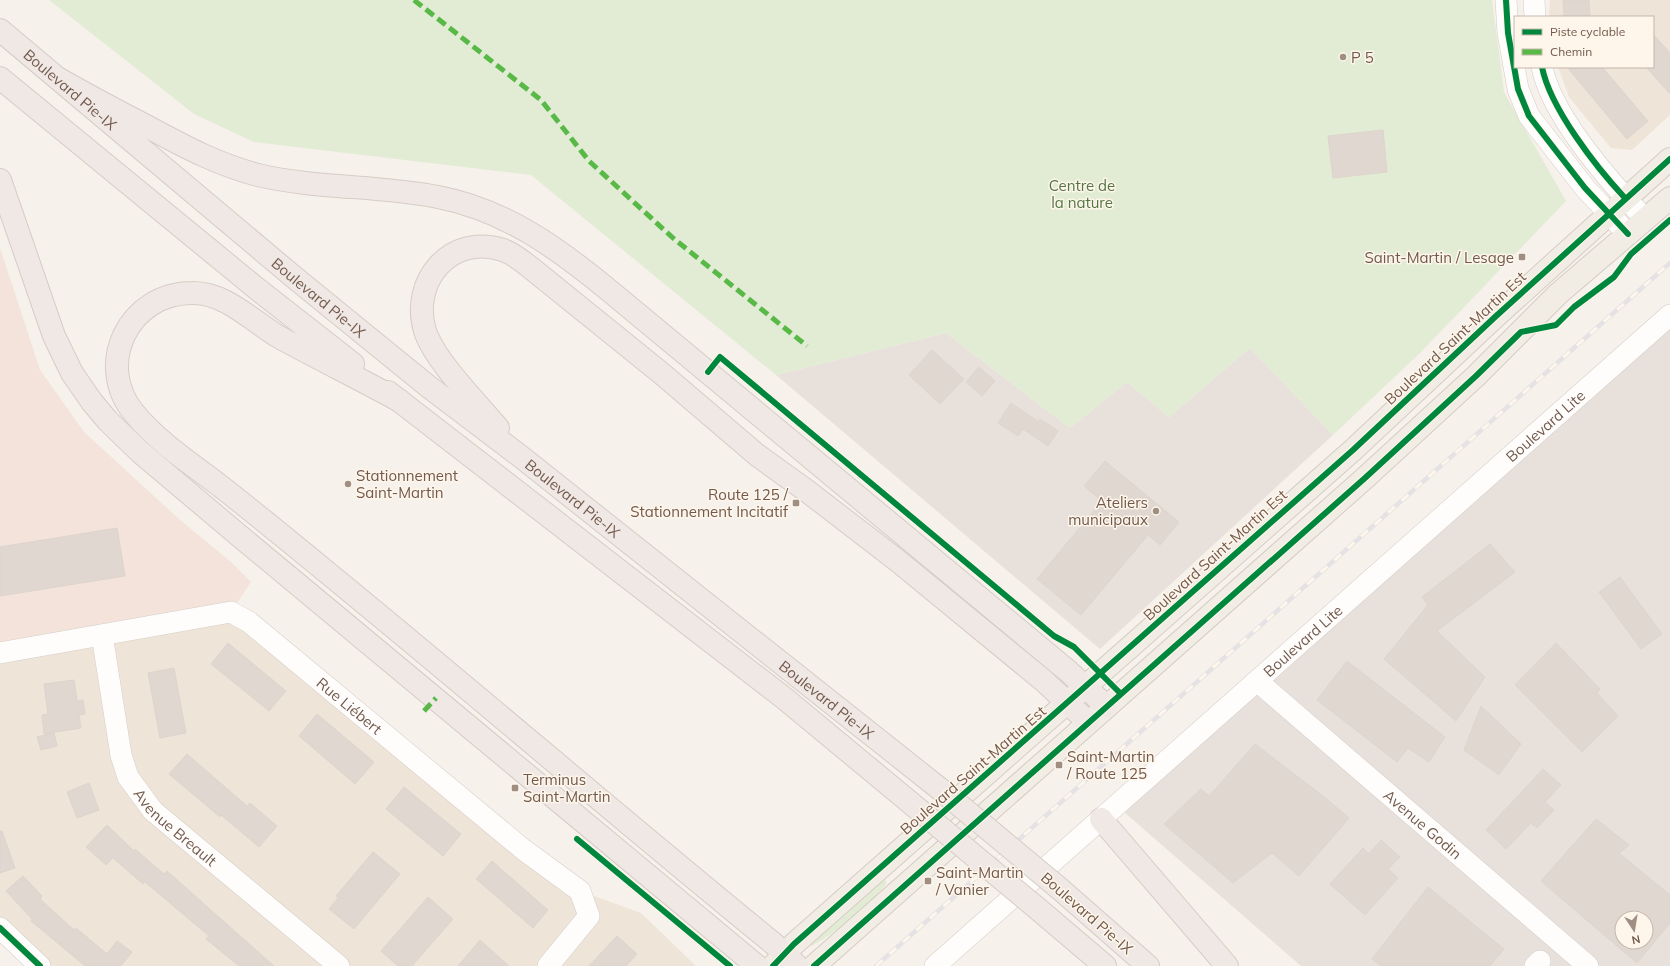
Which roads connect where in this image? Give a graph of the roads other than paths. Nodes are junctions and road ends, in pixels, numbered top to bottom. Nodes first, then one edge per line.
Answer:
1 (1506, 0) edge
2 (1534, 0) edge
3 (1535, 16) edge
4 (0, 30) edge
5 (1514, 67) edge
6 (1514, 68) edge
7 (1542, 68) edge
8 (0, 78) edge
9 (59, 80) junction
10 (1670, 159) edge
11 (0, 180) edge
12 (1625, 198) junction
13 (1670, 198) edge
14 (1608, 213) junction
15 (1645, 219) junction
16 (1628, 234) junction
17 (1670, 315) edge
18 (400, 401) junction
19 (520, 456) junction
20 (102, 635) junction
21 (0, 653) edge
22 (1257, 681) junction
23 (1086, 687) junction
24 (1068, 704) junction
25 (1106, 706) junction
26 (1088, 722) junction
27 (1100, 819) junction
28 (0, 928) edge
29 (785, 962) edge
30 (40, 966) edge
31 (339, 966) edge
32 (548, 966) edge
33 (757, 966) edge
34 (814, 966) edge
35 (935, 966) edge
36 (1105, 966) edge
37 (1148, 966) edge
38 (1227, 966) edge
39 (1588, 966) edge

1 - 5 street
2 - 3 street
4 - 9 highway, Boulevard Pie-IX
6 - 14 street
7 - 12 street
8 - 18 highway, Boulevard Pie-IX
9 - 19 highway, Boulevard Pie-IX
9 - 23 highway
10 - 12 main road, Boulevard Saint-Martin Est
11 - 33 highway
12 - 14 main road, Boulevard Saint-Martin Est
12 - 15 street
13 - 15 main road
14 - 16 street
14 - 23 main road, Boulevard Saint-Martin Est
15 - 16 main road
16 - 25 main road
17 - 22 street, Boulevard Lite
18 - 29 highway
18 - 36 highway, Boulevard Pie-IX, bridge
19 - 24 highway
19 - 37 highway, Boulevard Pie-IX, bridge
20 - 21 street, Rue Liébert
20 - 31 street, Avenue Breault
20 - 32 street, Rue Liébert
22 - 27 street, Boulevard Lite
22 - 39 street, Avenue Godin
23 - 24 main road, Boulevard Saint-Martin Est
23 - 25 highway
24 - 26 highway
24 - 29 main road, Boulevard Saint-Martin Est
25 - 26 main road
26 - 34 main road
27 - 35 street, Boulevard Lite
27 - 38 highway
28 - 30 street

